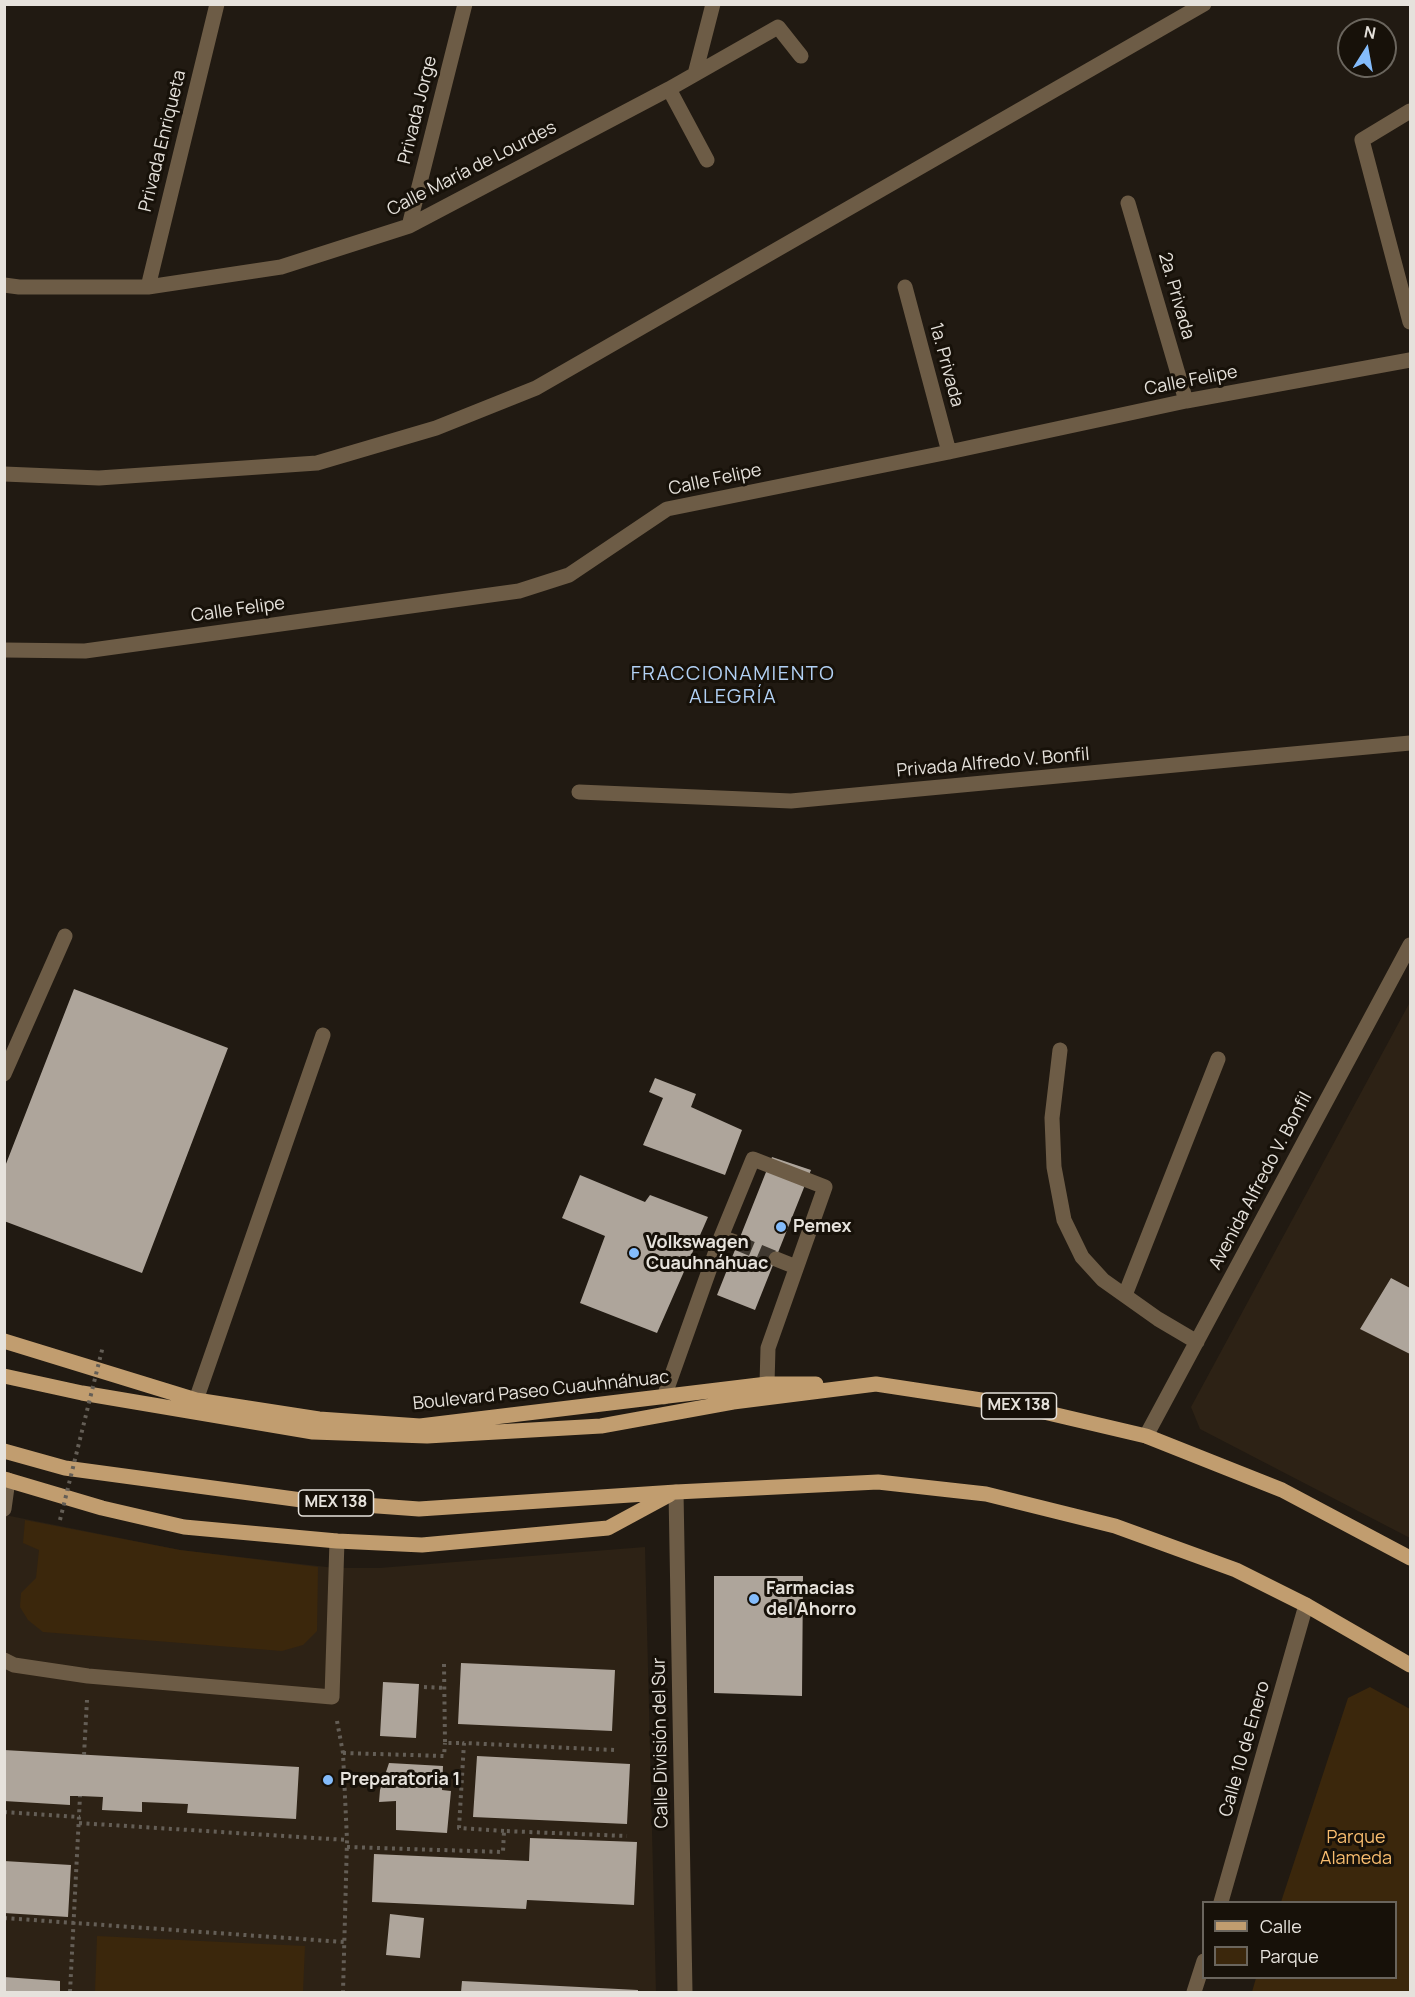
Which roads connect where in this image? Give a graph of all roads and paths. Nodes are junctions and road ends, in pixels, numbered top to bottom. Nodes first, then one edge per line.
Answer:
1 (217, 4) edge
2 (465, 4) edge
3 (713, 4) edge
4 (1204, 4) edge
5 (801, 56) dead end
6 (695, 74) junction
7 (669, 89) junction
8 (1410, 111) edge
9 (707, 160) dead end
10 (1128, 203) dead end
11 (409, 226) junction
12 (4, 285) edge
13 (148, 287) junction
14 (905, 287) dead end
15 (1410, 322) edge
16 (1410, 360) edge
17 (1186, 400) junction
18 (950, 452) junction
19 (4, 474) edge
20 (4, 650) edge
21 (1410, 743) edge
22 (579, 792) dead end
23 (65, 936) dead end
24 (1410, 945) edge
25 (323, 1035) dead end
26 (1060, 1050) dead end
27 (1218, 1059) dead end
28 (4, 1074) edge
29 (721, 1237) junction
30 (738, 1243) tunnel mouth
31 (776, 1259) tunnel mouth
32 (796, 1267) junction
33 (1125, 1295) junction
34 (4, 1341) edge
35 (1197, 1342) junction
36 (103, 1346) dead end
37 (4, 1376) edge
38 (767, 1384) junction
39 (876, 1384) junction
40 (664, 1397) junction
41 (196, 1400) junction
42 (1146, 1436) junction
43 (4, 1451) edge
44 (6, 1479) edge
45 (675, 1492) junction
46 (4, 1509) edge
47 (60, 1520) dead end
48 (338, 1540) junction
49 (1410, 1558) edge
50 (1306, 1605) junction
51 (4, 1660) edge
52 (444, 1664) dead end
53 (1410, 1665) edge
54 (88, 1676) junction
55 (424, 1688) dead end
56 (445, 1688) junction
57 (332, 1697) junction
58 (444, 1743) junction
59 (464, 1743) junction
60 (614, 1750) dead end
61 (343, 1753) junction
62 (84, 1755) dead end
63 (80, 1796) dead end
64 (4, 1812) edge
65 (80, 1816) junction
66 (79, 1823) junction
67 (504, 1832) junction
68 (627, 1836) dead end
69 (347, 1840) junction
70 (347, 1847) junction
71 (1221, 1901) edge
72 (4, 1918) edge
73 (74, 1923) junction
74 (344, 1942) junction
75 (1202, 1964) edge
76 (70, 1992) edge
77 (343, 1992) edge
78 (685, 1992) edge
79 (1194, 1992) edge

1 - 13 street, Privada Enriqueta
2 - 11 street, Privada Jorge
3 - 6 street
4 - 19 street
5 - 6 street, Calle María de Lourdes
6 - 7 street, Calle María de Lourdes
7 - 9 street
7 - 11 street, Calle María de Lourdes
8 - 15 street
10 - 17 street, 2a. Privada
11 - 13 street, Calle María de Lourdes
12 - 13 street, Calle María de Lourdes
14 - 18 street, 1a. Privada
16 - 17 street, Calle Felipe
17 - 18 street, Calle Felipe
18 - 20 street, Calle Felipe
21 - 22 street, Privada Alfredo V. Bonfil
23 - 28 street
24 - 35 street, Avenida Alfredo V. Bonfil
25 - 41 street
26 - 33 street
27 - 33 street
29 - 30 street
29 - 32 street
29 - 40 street
31 - 32 street
32 - 38 street
33 - 35 street
34 - 41 main road, Boulevard Paseo Cuauhnáhuac / MEX 138
35 - 42 street, Avenida Alfredo V. Bonfil
36 - 47 path, bridge
37 - 39 main road, Boulevard Paseo Cuauhnáhuac / MEX 138
38 - 39 main road, Boulevard Paseo Cuauhnáhuac / MEX 138
38 - 40 main road, Boulevard Paseo Cuauhnáhuac / MEX 138
39 - 42 main road, Boulevard Paseo Cuauhnáhuac / MEX 138
40 - 41 main road, Boulevard Paseo Cuauhnáhuac / MEX 138
42 - 49 main road, Boulevard Paseo Cuauhnáhuac / MEX 138
43 - 45 main road, MEX 138
44 - 46 street
44 - 48 main road, MEX 138
45 - 48 main road, MEX 138
45 - 50 main road, MEX 138
45 - 78 street, Calle División del Sur
48 - 57 street
50 - 53 main road, MEX 138
50 - 71 street, Calle 10 de Enero
51 - 54 street
52 - 56 path
54 - 57 street
54 - 62 path
55 - 56 path
56 - 58 path
57 - 61 path
58 - 59 path
58 - 61 path
59 - 60 path
59 - 67 path
61 - 69 path
63 - 65 path
64 - 65 path
65 - 66 path
66 - 69 path
66 - 73 path
67 - 68 path
67 - 70 path
69 - 70 path
70 - 74 path
72 - 73 path
73 - 74 path
73 - 76 path
74 - 77 path
75 - 79 street

